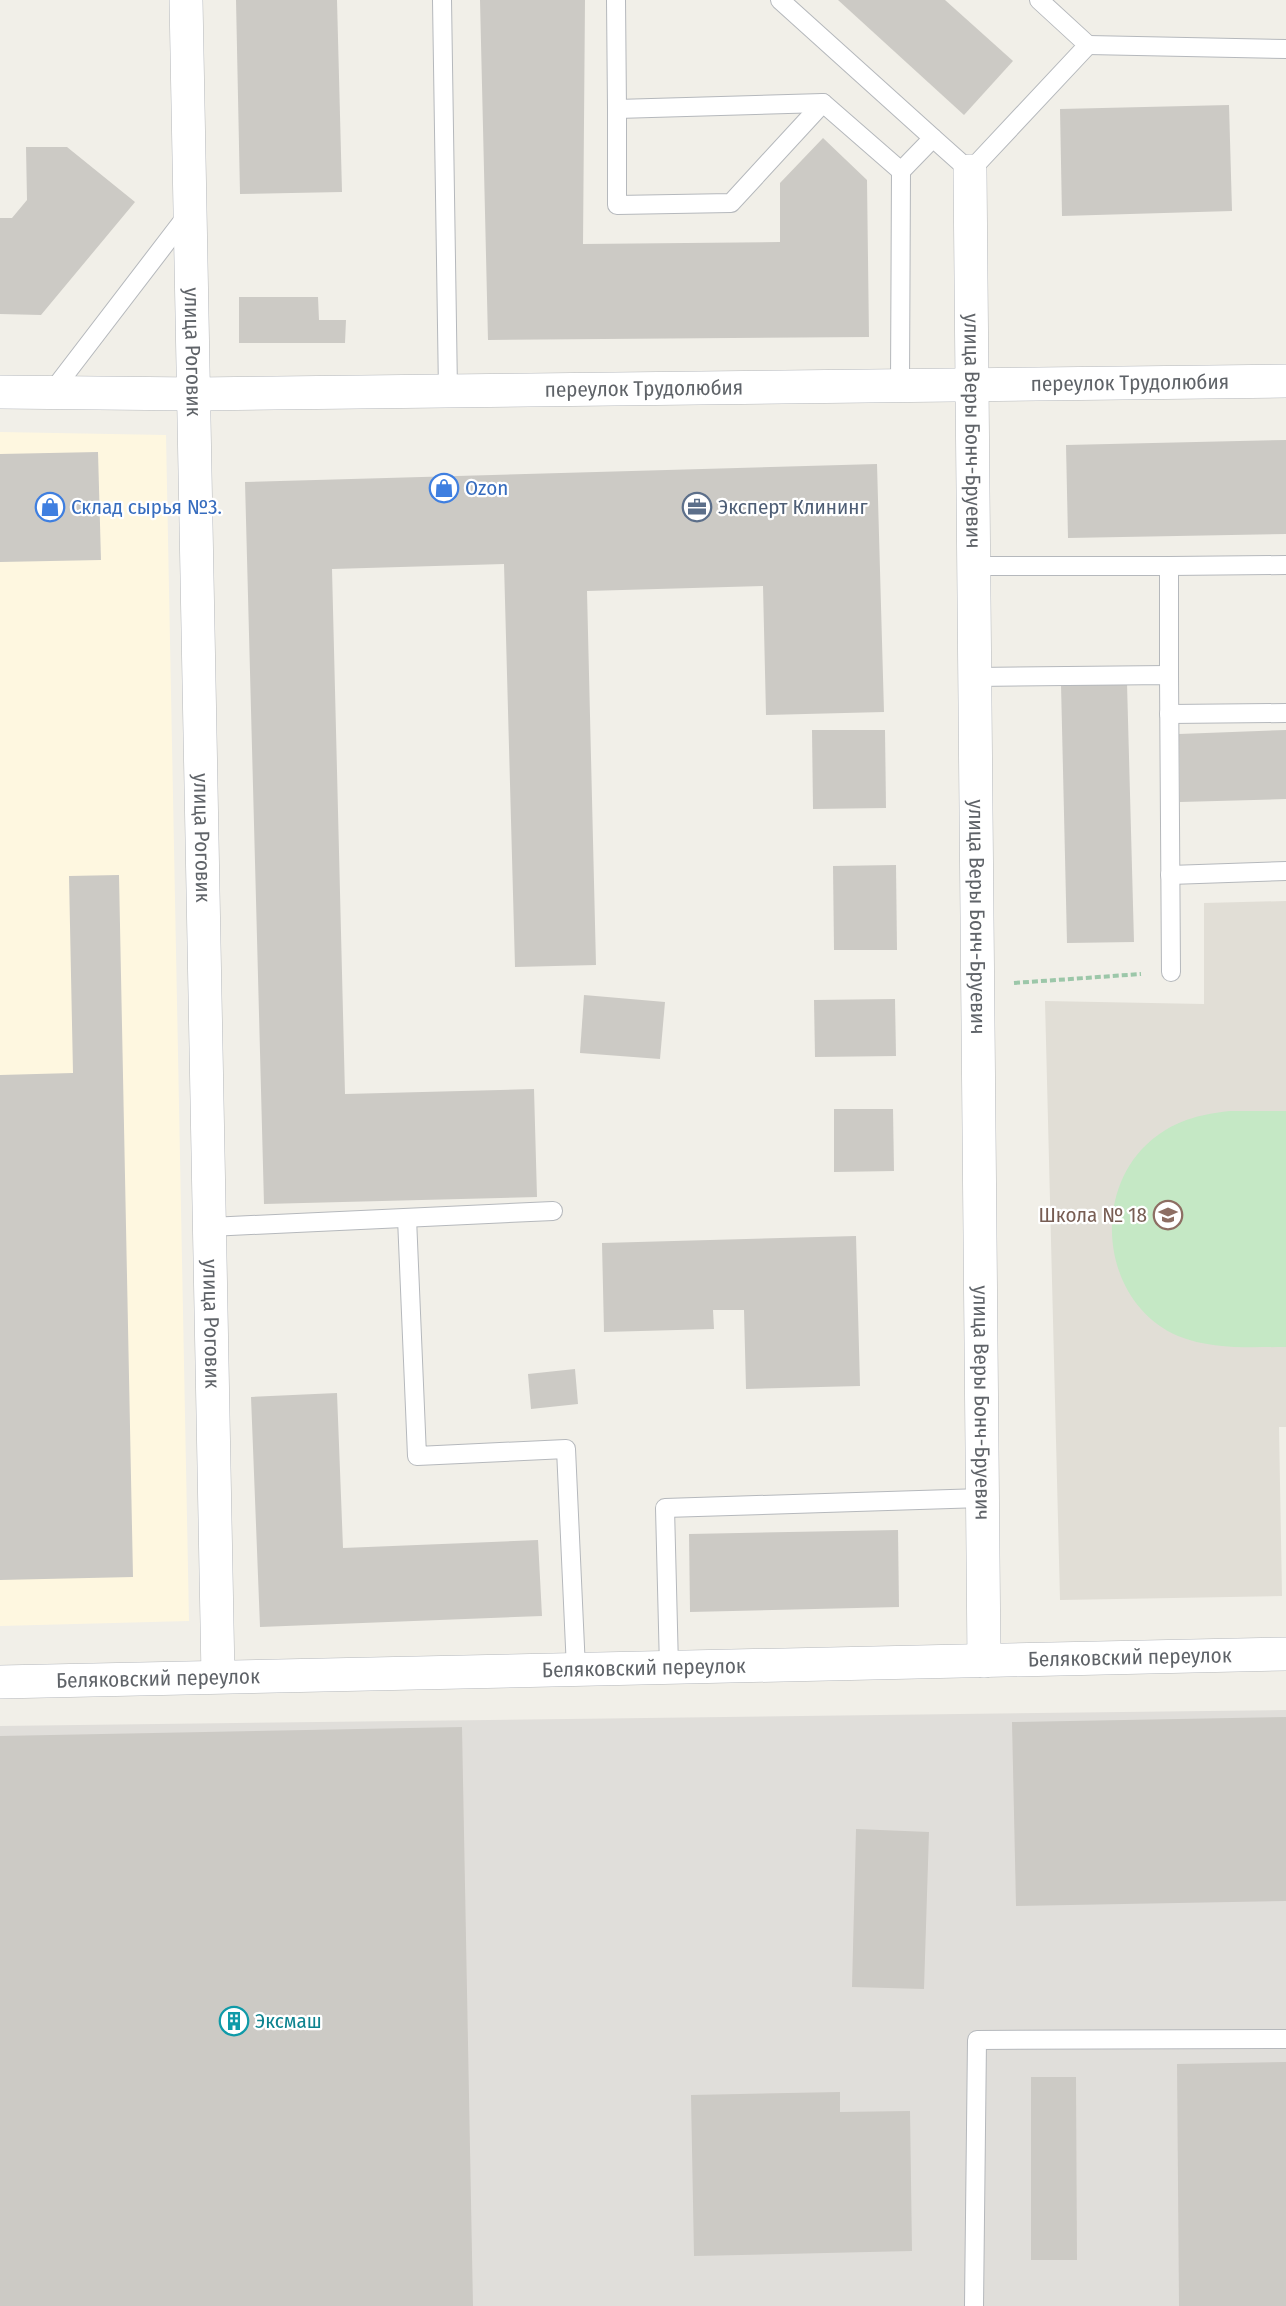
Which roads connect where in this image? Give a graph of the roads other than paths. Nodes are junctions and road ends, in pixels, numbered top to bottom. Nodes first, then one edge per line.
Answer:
1 (186, 0) edge
2 (442, 0) edge
3 (616, 0) edge
4 (780, 0) edge
5 (1039, 0) edge
6 (1088, 45) junction
7 (1286, 49) edge
8 (823, 103) junction
9 (617, 109) junction
10 (933, 138) junction
11 (901, 171) junction
12 (970, 171) junction
13 (191, 209) junction
14 (1286, 381) edge
15 (971, 384) junction
16 (900, 386) junction
17 (448, 391) junction
18 (0, 392) edge
19 (51, 393) junction
20 (196, 394) junction
21 (973, 566) junction
22 (1169, 566) junction
23 (1286, 566) edge
24 (1169, 675) junction
25 (974, 677) junction
26 (1286, 713) edge
27 (1169, 714) junction
28 (1286, 871) edge
29 (1170, 874) junction
30 (1171, 972) road end
31 (553, 1211) dead end
32 (407, 1218) junction
33 (210, 1227) junction
34 (982, 1498) junction
35 (1286, 1654) edge
36 (984, 1660) junction
37 (669, 1667) junction
38 (576, 1669) junction
39 (218, 1676) junction
40 (0, 1682) edge
41 (1286, 2039) edge
42 (974, 2306) edge

1 - 13 street, улица Роговик
2 - 17 lane
3 - 9 lane
4 - 10 lane
5 - 6 lane
6 - 7 lane
6 - 12 lane
8 - 9 lane
8 - 9 lane
8 - 11 lane
10 - 11 lane
10 - 12 lane
11 - 16 lane
12 - 15 street, улица Веры Бонч-Бруевич
13 - 19 lane
13 - 20 street, улица Роговик
14 - 15 street, переулок Трудолюбия
15 - 16 street, переулок Трудолюбия
15 - 21 street, улица Веры Бонч-Бруевич
16 - 17 street, переулок Трудолюбия
17 - 20 street, переулок Трудолюбия
18 - 19 street, переулок Трудолюбия
19 - 20 street, переулок Трудолюбия
20 - 33 street, улица Роговик
21 - 22 lane
21 - 25 street, улица Веры Бонч-Бруевич
22 - 23 lane
22 - 24 lane
24 - 25 lane
24 - 27 lane
25 - 34 street, улица Веры Бонч-Бруевич
26 - 27 lane
27 - 29 lane
28 - 29 lane
29 - 30 lane
31 - 32 lane
32 - 33 lane
32 - 38 lane
33 - 39 street, улица Роговик
34 - 36 street, улица Веры Бонч-Бруевич
34 - 37 lane
35 - 36 street, Беляковский переулок
36 - 37 street, Беляковский переулок
37 - 38 street, Беляковский переулок
38 - 39 street, Беляковский переулок
39 - 40 street, Беляковский переулок
41 - 42 lane

